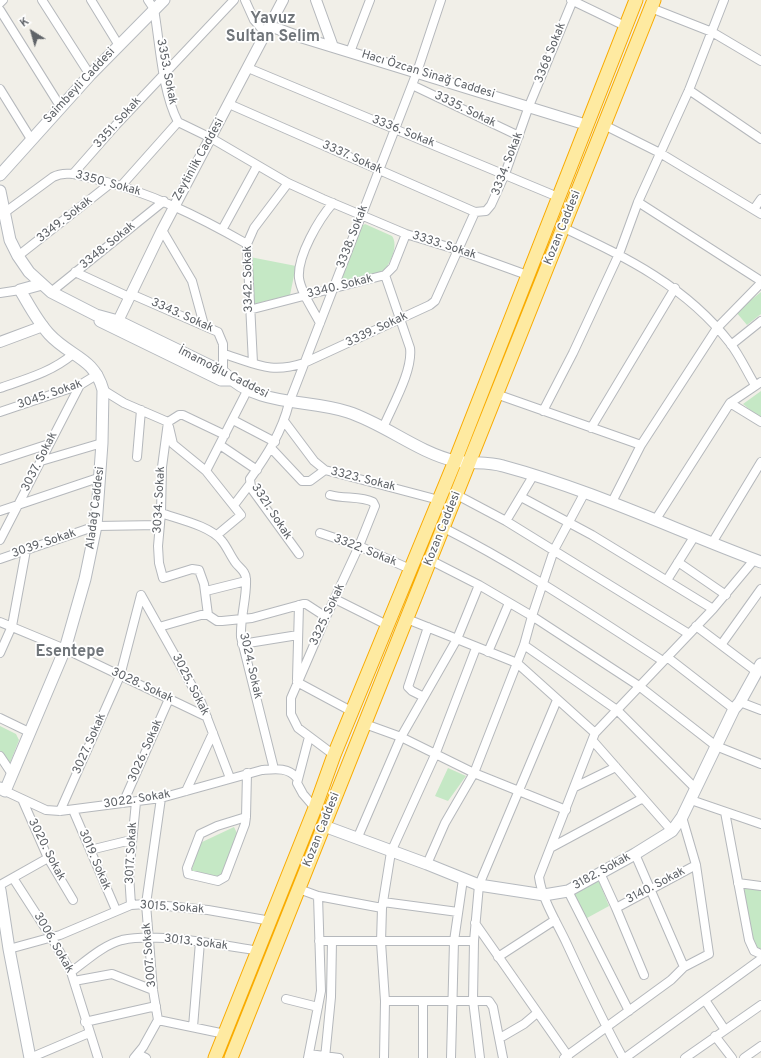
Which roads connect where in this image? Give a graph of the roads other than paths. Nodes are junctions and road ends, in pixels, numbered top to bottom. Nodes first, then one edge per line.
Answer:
1 (3, 0) edge
2 (42, 0) edge
3 (91, 0) edge
4 (164, 0) edge
5 (234, 0) edge
6 (245, 0) edge
7 (282, 0) edge
8 (316, 0) edge
9 (370, 0) edge
10 (440, 0) edge
11 (572, 0) edge
12 (636, 0) edge
13 (724, 0) edge
14 (0, 3) edge
15 (652, 4) edge
16 (151, 5) edge
17 (0, 10) edge
18 (625, 26) junction
19 (268, 30) junction
20 (712, 32) junction
21 (118, 44) junction
22 (333, 47) junction
23 (350, 52) junction
24 (761, 61) edge
25 (248, 68) junction
26 (417, 72) junction
27 (164, 73) junction
28 (90, 75) junction
29 (412, 85) junction
30 (0, 89) edge
31 (688, 90) junction
32 (229, 104) junction
33 (60, 106) junction
34 (529, 106) junction
35 (178, 122) junction
36 (586, 125) junction
37 (604, 125) junction
38 (395, 128) junction
39 (519, 136) junction
40 (211, 138) junction
41 (31, 139) junction
42 (761, 139) edge
43 (660, 153) junction
44 (258, 166) junction
45 (379, 170) junction
46 (73, 174) junction
47 (505, 174) junction
48 (0, 175) edge
49 (112, 183) junction
50 (288, 183) junction
51 (121, 186) junction
52 (0, 194) edge
53 (558, 197) junction
54 (761, 199) edge
55 (164, 201) junction
56 (638, 202) junction
57 (333, 203) junction
58 (174, 205) junction
59 (758, 211) edge
60 (4, 212) junction
61 (475, 212) junction
62 (362, 215) junction
63 (564, 228) junction
64 (162, 230) junction
65 (222, 230) junction
66 (406, 234) junction
67 (247, 244) junction
68 (458, 250) junction
69 (619, 254) junction
70 (18, 256) junction
71 (75, 272) junction
72 (385, 275) junction
73 (527, 275) junction
74 (761, 282) edge
75 (42, 284) junction
76 (333, 288) junction
77 (675, 288) junction
78 (20, 290) junction
79 (51, 292) junction
80 (0, 293) edge
81 (130, 295) junction
82 (306, 295) junction
83 (249, 310) junction
84 (96, 315) junction
85 (399, 320) junction
86 (118, 321) junction
87 (761, 321) edge
88 (320, 322) junction
89 (204, 325) junction
90 (43, 326) junction
91 (718, 328) junction
92 (0, 342) edge
93 (731, 345) junction
94 (73, 354) junction
95 (224, 354) junction
96 (254, 363) junction
97 (304, 363) junction
98 (223, 372) junction
99 (98, 374) junction
100 (231, 380) junction
101 (758, 384) edge
102 (80, 385) junction
103 (0, 388) edge
104 (248, 389) junction
105 (103, 390) junction
106 (496, 394) junction
107 (289, 403) junction
108 (730, 403) junction
109 (141, 410) junction
110 (543, 411) junction
111 (0, 412) edge
112 (233, 420) junction
113 (284, 421) junction
114 (168, 422) junction
115 (761, 422) edge
116 (383, 428) junction
117 (591, 428) junction
118 (225, 435) junction
119 (102, 443) junction
120 (49, 444) junction
121 (220, 444) junction
122 (273, 445) junction
123 (641, 445) junction
124 (137, 457) dead end
125 (0, 460) edge
126 (41, 461) junction
127 (455, 461) junction
128 (470, 462) junction
129 (761, 462) edge
130 (257, 470) junction
131 (325, 470) junction
132 (206, 471) junction
133 (533, 476) junction
134 (100, 477) junction
135 (250, 484) junction
136 (585, 492) junction
137 (330, 495) dead end
138 (457, 495) junction
139 (521, 497) junction
140 (439, 500) junction
141 (612, 502) junction
142 (18, 504) junction
143 (234, 505) junction
144 (0, 511) edge
145 (161, 513) junction
146 (656, 519) junction
147 (506, 521) junction
148 (568, 522) junction
149 (160, 525) junction
150 (96, 526) junction
151 (444, 528) junction
152 (320, 534) dead end
153 (217, 535) junction
154 (694, 537) junction
155 (0, 540) edge
156 (712, 543) junction
157 (359, 546) junction
158 (26, 550) junction
159 (554, 550) junction
160 (299, 554) dead end
161 (0, 559) edge
162 (430, 560) junction
163 (758, 561) edge
164 (678, 562) junction
165 (410, 569) junction
166 (667, 580) junction
167 (246, 581) junction
168 (542, 583) junction
169 (479, 585) junction
170 (761, 589) edge
171 (206, 591) junction
172 (142, 595) joint
173 (726, 595) junction
174 (335, 599) junction
175 (509, 603) junction
176 (299, 605) junction
177 (713, 609) junction
178 (208, 615) junction
179 (532, 616) junction
180 (326, 617) junction
181 (241, 618) junction
182 (407, 619) junction
183 (0, 622) edge
184 (387, 625) junction
185 (12, 626) junction
186 (696, 626) junction
187 (159, 627) junction
188 (428, 628) junction
189 (689, 634) junction
190 (298, 635) junction
191 (457, 639) junction
192 (242, 644) junction
193 (524, 645) junction
194 (721, 645) junction
195 (476, 648) junction
196 (65, 649) junction
197 (0, 652) edge
198 (488, 652) junction
199 (665, 659) junction
200 (517, 663) junction
201 (759, 668) edge
202 (120, 676) junction
203 (298, 682) junction
204 (639, 686) junction
205 (424, 697) junction
206 (169, 699) junction
207 (557, 700) junction
208 (737, 706) junction
209 (617, 710) junction
210 (761, 710) edge
211 (352, 711) junction
212 (207, 716) junction
213 (0, 718) edge
214 (365, 724) junction
215 (29, 732) junction
216 (213, 733) junction
217 (309, 737) junction
218 (401, 737) junction
219 (594, 737) junction
220 (716, 746) junction
221 (334, 755) junction
222 (435, 755) junction
223 (0, 756) edge
224 (761, 764) edge
225 (616, 767) junction
226 (274, 769) junction
227 (247, 773) junction
228 (474, 773) junction
229 (12, 774) junction
230 (230, 778) junction
231 (297, 778) junction
232 (575, 787) junction
233 (696, 789) junction
234 (2, 790) edge
235 (186, 791) junction
236 (518, 791) junction
237 (161, 798) junction
238 (643, 798) junction
239 (22, 799) junction
240 (691, 800) junction
241 (136, 802) junction
242 (123, 803) junction
243 (315, 808) junction
244 (73, 810) junction
245 (566, 810) junction
246 (60, 811) junction
247 (725, 812) junction
248 (246, 817) junction
249 (682, 817) junction
250 (761, 824) edge
251 (324, 826) junction
252 (672, 831) junction
253 (357, 839) junction
254 (132, 840) junction
255 (552, 847) junction
256 (90, 850) junction
257 (391, 852) junction
258 (635, 854) junction
259 (48, 858) junction
260 (427, 864) junction
261 (696, 865) junction
262 (600, 873) junction
263 (13, 878) junction
264 (463, 879) junction
265 (738, 883) junction
266 (0, 885) edge
267 (480, 885) junction
268 (761, 886) edge
269 (299, 889) junction
270 (0, 890) edge
271 (651, 890) junction
272 (568, 891) junction
273 (318, 896) junction
274 (544, 896) junction
275 (73, 900) dead end
276 (146, 904) junction
277 (131, 905) junction
278 (382, 905) junction
279 (616, 908) junction
280 (116, 910) junction
281 (458, 912) junction
282 (555, 920) junction
283 (271, 921) junction
284 (475, 923) junction
285 (52, 938) junction
286 (148, 938) junction
287 (319, 941) junction
288 (332, 941) junction
289 (454, 941) junction
290 (474, 941) junction
291 (200, 942) junction
292 (380, 942) junction
293 (5, 945) edge
294 (259, 951) junction
295 (761, 954) edge
296 (498, 957) junction
297 (761, 959) edge
298 (684, 967) junction
299 (71, 972) junction
300 (644, 975) dead end
301 (74, 981) junction
302 (153, 990) junction
303 (286, 999) dead end
304 (473, 1000) junction
305 (705, 1000) junction
306 (385, 1001) junction
307 (423, 1001) junction
308 (452, 1001) junction
309 (761, 1005) edge
310 (156, 1006) junction
311 (318, 1007) junction
312 (629, 1011) junction
313 (537, 1013) junction
314 (158, 1020) junction
315 (85, 1022) junction
316 (606, 1026) junction
317 (193, 1027) junction
318 (725, 1030) junction
319 (89, 1033) junction
320 (225, 1034) junction
321 (715, 1036) junction
322 (500, 1038) junction
323 (761, 1046) edge
324 (136, 1056) edge
325 (309, 1056) edge
326 (326, 1057) edge
327 (566, 1057) edge
328 (30, 1058) edge
329 (98, 1058) edge
330 (146, 1058) edge
331 (215, 1058) edge
332 (231, 1058) edge
333 (338, 1058) edge
334 (384, 1058) edge
335 (422, 1058) edge
336 (451, 1058) edge
337 (480, 1058) edge
338 (503, 1058) edge
339 (624, 1058) edge
340 (684, 1058) edge
341 (732, 1058) edge
342 (744, 1058) edge

1 - 14 street
2 - 28 street
3 - 21 street
4 - 16 main road, Saimbeyli Caddesi
5 - 27 street, 3351. Sokak
6 - 19 street
7 - 19 street, Zeytinlik Caddesi
8 - 22 street
9 - 23 street
10 - 26 street, 3338. Sokak
11 - 18 street
11 - 34 street, 3368 Sokak
12 - 18 highway, Kozan Caddesi
13 - 20 street
15 - 20 street
15 - 37 highway, Kozan Caddesi
16 - 21 main road, Saimbeyli Caddesi
16 - 27 street, 3353. Sokak
17 - 33 street
18 - 36 highway, Kozan Caddesi
19 - 22 street, Hacı Özcan Sinağ Caddesi
19 - 25 street, Zeytinlik Caddesi
20 - 24 street
20 - 31 street
21 - 28 main road, Saimbeyli Caddesi
22 - 23 street, Hacı Özcan Sinağ Caddesi
23 - 26 street, Hacı Özcan Sinağ Caddesi
25 - 32 street, Zeytinlik Caddesi
25 - 38 street, 3336. Sokak
26 - 29 street, 3338. Sokak
26 - 34 street, Hacı Özcan Sinağ Caddesi
27 - 35 street, 3353. Sokak
27 - 46 street, 3351. Sokak
28 - 33 main road, Saimbeyli Caddesi
29 - 38 street, 3338. Sokak
29 - 39 street, 3335. Sokak
30 - 41 street
31 - 42 street
31 - 43 street
32 - 40 street, Zeytinlik Caddesi
32 - 45 street, 3337. Sokak
33 - 41 main road, Saimbeyli Caddesi
34 - 36 street, Hacı Özcan Sinağ Caddesi
34 - 39 street, 3334. Sokak
35 - 40 street, 3353. Sokak
35 - 51 street
36 - 53 highway, Kozan Caddesi
37 - 43 street
37 - 63 highway, Kozan Caddesi
38 - 45 street, 3338. Sokak
38 - 47 street, 3336. Sokak
39 - 47 street, 3334. Sokak
40 - 44 street, 3353. Sokak
40 - 58 street, Zeytinlik Caddesi
41 - 48 main road, Saimbeyli Caddesi
43 - 56 street
43 - 59 street
44 - 50 street, 3353. Sokak
44 - 65 street
45 - 61 street, 3337. Sokak
45 - 62 street, 3338. Sokak
46 - 49 street, 3350. Sokak
46 - 60 street, 3350. Sokak
47 - 53 street, 3336. Sokak
47 - 61 street, 3334. Sokak
49 - 51 street, 3350. Sokak
49 - 70 street, 3349. Sokak
50 - 57 street, 3333. Sokak
50 - 67 street, 3342. Sokak
51 - 55 street, 3350. Sokak
52 - 60 main road, İmamoğlu Caddesi
53 - 73 highway, Kozan Caddesi
54 - 59 street
55 - 58 street, 3350. Sokak
55 - 71 street, 3348. Sokak
56 - 69 street
56 - 74 street
57 - 62 street, 3333. Sokak
57 - 82 street
58 - 64 street, Zeytinlik Caddesi
58 - 65 street, 3350. Sokak
60 - 70 main road, İmamoğlu Caddesi
61 - 68 street, 3339. Sokak
62 - 66 street, 3333. Sokak
62 - 76 street, 3338. Sokak
63 - 69 street
63 - 106 highway, Kozan Caddesi
64 - 81 street, Zeytinlik Caddesi
64 - 89 street
65 - 67 street, 3350. Sokak
66 - 68 street, 3333. Sokak
66 - 72 street, 3340. Sokak
67 - 83 street, 3342. Sokak
68 - 73 street, 3333. Sokak
68 - 85 street, 3339. Sokak
69 - 77 street
69 - 110 street
70 - 75 main road, İmamoğlu Caddesi
71 - 79 street, 3348. Sokak
71 - 81 street, 3343. Sokak
72 - 76 street, 3340. Sokak
72 - 85 street
73 - 127 highway, Kozan Caddesi
74 - 91 street
75 - 78 main road
75 - 79 main road, İmamoğlu Caddesi
76 - 82 street, 3340. Sokak
76 - 88 street, 3338. Sokak
77 - 91 street
77 - 117 street
78 - 80 street
78 - 90 main road
79 - 84 main road, İmamoğlu Caddesi
81 - 86 street, Zeytinlik Caddesi
81 - 89 street, 3343. Sokak
82 - 83 street, 3340. Sokak
82 - 88 street
83 - 96 street, 3342. Sokak
84 - 86 main road, İmamoğlu Caddesi
84 - 100 main road
85 - 97 street, 3339. Sokak
85 - 116 street
86 - 98 main road, İmamoğlu Caddesi
87 - 93 street
88 - 97 street, 3338. Sokak
89 - 95 street, 3343. Sokak
90 - 92 street
90 - 94 main road
91 - 93 street
91 - 123 street
93 - 101 street
94 - 99 main road
94 - 103 street
95 - 96 street, 3339. Sokak
95 - 98 street, 3343. Sokak
96 - 97 street, 3339. Sokak
97 - 107 street, 3338. Sokak
98 - 100 main road, İmamoğlu Caddesi
99 - 102 street, 3045. Sokak
99 - 105 main road, Aladağ Caddesi
100 - 104 main road, İmamoğlu Caddesi
101 - 108 street
102 - 111 street, 3045. Sokak
102 - 120 street, 3037. Sokak
104 - 107 main road, İmamoğlu Caddesi
104 - 112 street
105 - 109 street
105 - 119 main road, Aladağ Caddesi
106 - 110 street
106 - 128 highway, Kozan Caddesi
107 - 113 street, 3338. Sokak
107 - 116 main road, İmamoğlu Caddesi
108 - 115 street
108 - 146 street
109 - 114 street
109 - 124 street
110 - 117 street
112 - 118 street
112 - 122 street
113 - 122 street, 3338. Sokak
113 - 131 street, 3323. Sokak
114 - 118 street
114 - 132 street
114 - 145 street, 3034. Sokak
116 - 127 main road, İmamoğlu Caddesi
117 - 123 street
118 - 121 street
119 - 126 street
119 - 134 main road, Aladağ Caddesi
120 - 125 street
120 - 126 street, 3037. Sokak
121 - 130 street
121 - 132 street
122 - 130 street, 3321. Sokak
122 - 131 street
123 - 141 street
126 - 142 street, 3037. Sokak
127 - 128 main road, İmamoğlu Caddesi
127 - 140 highway, Kozan Caddesi
128 - 133 main road, İmamoğlu Caddesi
128 - 138 highway, Kozan Caddesi
129 - 156 street
130 - 135 street, 3321. Sokak
131 - 140 street, 3323. Sokak
132 - 143 street
133 - 136 main road, İmamoğlu Caddesi
133 - 139 street
134 - 142 street
134 - 150 main road, Aladağ Caddesi
135 - 143 street
135 - 160 street, 3321. Sokak
136 - 141 main road, İmamoğlu Caddesi
136 - 148 street
137 - 157 street, 3325. Sokak
138 - 147 street
138 - 151 highway, Kozan Caddesi
139 - 147 street
139 - 148 street
140 - 165 highway, Kozan Caddesi
141 - 146 main road, İmamoğlu Caddesi
142 - 144 street
142 - 155 street, 3037. Sokak
143 - 153 street
145 - 149 street, 3034. Sokak
145 - 153 street
146 - 154 main road, İmamoğlu Caddesi
147 - 159 street
148 - 159 street
148 - 166 street
149 - 150 street, 3039. Sokak
149 - 171 street, 3034. Sokak
150 - 158 street, 3039. Sokak
150 - 196 main road, Aladağ Caddesi
151 - 162 highway, Kozan Caddesi
151 - 168 street
152 - 157 street, 3322. Sokak
153 - 167 street
154 - 156 main road, İmamoğlu Caddesi
154 - 164 street
156 - 163 main road, İmamoğlu Caddesi
157 - 165 street, 3322. Sokak
157 - 174 street, 3325. Sokak
158 - 161 street, 3039. Sokak
158 - 185 street
159 - 168 street
159 - 189 street
162 - 169 street
162 - 182 highway, Kozan Caddesi
163 - 173 street
164 - 166 street
164 - 173 street
165 - 184 highway, Kozan Caddesi
166 - 177 street
167 - 171 street
167 - 181 street, 3024. Sokak
168 - 179 street
168 - 199 street
169 - 175 street
169 - 191 street
170 - 194 street
171 - 178 street
172 - 187 street, 3025. Sokak
172 - 202 street, 3027. Sokak
173 - 177 street
174 - 180 street, 3325. Sokak
174 - 184 street
175 - 179 street
175 - 198 street
176 - 180 street
176 - 181 street
176 - 190 street
177 - 186 street
178 - 181 street
178 - 187 street
179 - 193 street
179 - 204 street
180 - 203 street, 3325. Sokak
181 - 192 street, 3024. Sokak
182 - 188 street
182 - 214 highway, Kozan Caddesi
183 - 185 street, 3028. Sokak
184 - 211 highway, Kozan Caddesi
185 - 196 street, 3028. Sokak
185 - 197 street
186 - 189 street
186 - 194 street
187 - 212 street, 3025. Sokak
188 - 191 street
188 - 205 street
189 - 199 street
190 - 192 street
190 - 203 street
191 - 195 street
191 - 205 street
192 - 226 street, 3024. Sokak
193 - 200 street
193 - 209 street
194 - 201 street
195 - 198 street
195 - 222 street
196 - 202 street, 3028. Sokak
196 - 215 main road, Aladağ Caddesi
198 - 200 street
199 - 204 street
199 - 208 street
200 - 207 street
200 - 228 street
201 - 208 main road, 3182. Sokak
202 - 206 street, 3028. Sokak
202 - 246 street, 3027. Sokak
203 - 211 street
203 - 217 street, 3325. Sokak
204 - 209 street
204 - 220 street
205 - 218 street
206 - 212 street, 3028. Sokak
206 - 242 street, 3026. Sokak
207 - 219 street
207 - 236 street
208 - 210 street
208 - 220 main road, 3182. Sokak
209 - 219 street
209 - 233 street
211 - 221 highway, Kozan Caddesi
212 - 216 street, 3025. Sokak
213 - 215 street
214 - 218 street
214 - 251 highway, Kozan Caddesi
215 - 229 main road, Aladağ Caddesi
216 - 230 street, 3025. Sokak
216 - 235 street
217 - 221 street, 3325. Sokak
217 - 231 street
218 - 222 street
218 - 253 street
219 - 225 street
219 - 232 street
220 - 224 street
220 - 233 main road, 3182. Sokak
221 - 243 highway, Kozan Caddesi
222 - 228 street
222 - 257 street
223 - 229 street
225 - 232 street
225 - 238 street
226 - 227 street, 3022. Sokak
226 - 231 street, 3022. Sokak
227 - 230 street, 3022. Sokak
227 - 248 street
228 - 236 street
228 - 260 street
229 - 234 main road, Aladağ Caddesi
230 - 235 street, 3022. Sokak
231 - 243 street
232 - 245 street
233 - 240 main road, 3182. Sokak
234 - 239 street, 3022. Sokak
235 - 237 street, 3022. Sokak
236 - 245 street
236 - 267 street
237 - 241 street, 3022. Sokak
237 - 276 street, 3007. Sokak
238 - 252 street
238 - 255 street
239 - 246 street, 3022. Sokak
239 - 259 street, 3020. Sokak
240 - 247 street
240 - 249 main road, 3182. Sokak
241 - 242 street, 3022. Sokak
241 - 254 street, 3017. Sokak
242 - 244 street, 3022. Sokak
243 - 283 highway, Kozan Caddesi
244 - 246 street, 3022. Sokak
244 - 256 street, 3019. Sokak
245 - 255 street
247 - 250 street
247 - 265 street
248 - 248 street
249 - 252 main road, 3182. Sokak
249 - 261 street
251 - 253 main road, 3182. Sokak
251 - 269 highway, Kozan Caddesi
252 - 258 main road, 3182. Sokak
253 - 257 main road, 3182. Sokak
254 - 256 street
254 - 277 street, 3017. Sokak
255 - 274 street
256 - 280 street, 3019. Sokak
257 - 260 main road, 3182. Sokak
257 - 278 street
258 - 262 main road, 3182. Sokak
258 - 271 street
259 - 263 street
259 - 275 street, 3020. Sokak
260 - 264 main road, 3182. Sokak
261 - 271 street, 3140. Sokak
261 - 298 street
262 - 272 main road, 3182. Sokak
262 - 279 street
263 - 266 street
263 - 285 street, 3006. Sokak
264 - 267 main road, 3182. Sokak
264 - 281 street
265 - 268 street
265 - 295 street
267 - 274 main road, 3182. Sokak
267 - 284 street
269 - 273 street
269 - 332 highway, Kozan Caddesi
270 - 293 main road
271 - 279 street, 3140. Sokak
271 - 298 street
272 - 274 main road, 3182. Sokak
272 - 312 street
273 - 278 street
273 - 287 street
274 - 282 street
276 - 277 street, 3015. Sokak
276 - 283 street, 3015. Sokak
276 - 286 street, 3007. Sokak
277 - 280 street, 3015. Sokak
278 - 281 street
278 - 292 street
279 - 300 street
280 - 285 street, 3015. Sokak
281 - 289 street
282 - 296 street
282 - 316 street
283 - 294 highway, Kozan Caddesi
284 - 290 street
284 - 296 street
285 - 293 street, 3015. Sokak
285 - 299 street, 3006. Sokak
286 - 291 street, 3013. Sokak
286 - 299 street, 3013. Sokak
286 - 302 street, 3007. Sokak
287 - 288 street
287 - 311 street
288 - 292 street
288 - 326 street
289 - 290 street
289 - 292 street
289 - 308 street
290 - 304 street
291 - 294 street, 3013. Sokak
291 - 317 street
292 - 306 street
293 - 328 main road
294 - 320 highway, Kozan Caddesi
296 - 313 street
297 - 305 street
298 - 312 street
299 - 301 street, 3006. Sokak
301 - 302 street
301 - 315 street, 3006. Sokak
302 - 310 street, 3007. Sokak
303 - 311 street
304 - 308 street
304 - 322 street
304 - 337 street
305 - 318 street
305 - 339 street
306 - 307 street
306 - 334 street
307 - 308 street
307 - 335 street
308 - 336 street
309 - 318 street
310 - 314 street, 3007. Sokak
310 - 315 street
311 - 325 street
312 - 316 street
313 - 322 street
313 - 327 street
314 - 317 street
314 - 324 street
315 - 319 street, 3006. Sokak
316 - 327 street
316 - 339 street
317 - 320 street
318 - 321 street
319 - 328 street
319 - 329 street, 3006. Sokak
320 - 331 highway, Kozan Caddesi
321 - 340 street
321 - 341 street
322 - 338 street
323 - 342 street
324 - 330 street
325 - 326 street
326 - 333 street

